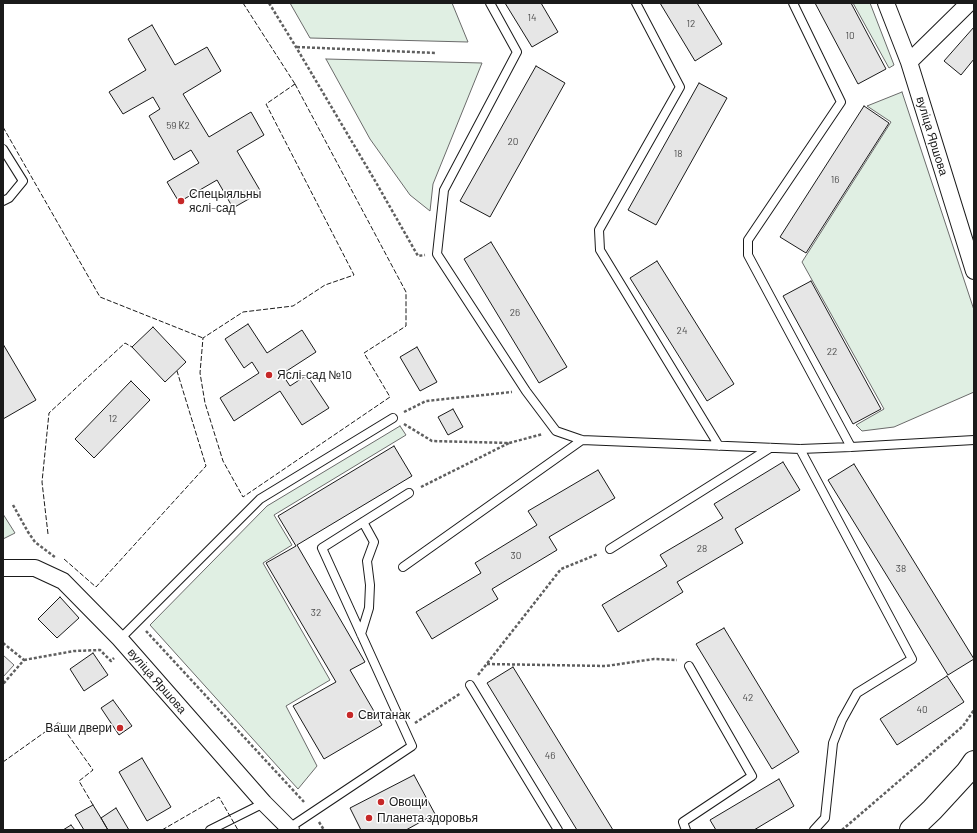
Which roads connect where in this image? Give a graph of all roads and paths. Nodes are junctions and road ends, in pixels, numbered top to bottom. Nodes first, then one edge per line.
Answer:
1 (269, 3) edge
2 (490, 3) edge
3 (636, 3) edge
4 (793, 3) edge
5 (886, 3) edge
6 (969, 3) edge
7 (296, 47) junction
8 (436, 53) dead end
9 (909, 62) junction
10 (3, 149) edge
11 (3, 202) edge
12 (437, 254) junction
13 (974, 271) edge
14 (526, 391) junction
15 (393, 418) junction
16 (556, 431) junction
17 (582, 440) junction
18 (974, 440) edge
19 (509, 442) junction
20 (719, 446) junction
21 (851, 447) junction
22 (770, 448) junction
23 (800, 449) junction
24 (409, 494) joint
25 (13, 505) dead end
26 (363, 522) junction
27 (610, 549) joint
28 (59, 561) dead end
29 (403, 567) dead end
30 (3, 568) edge
31 (361, 634) junction
32 (125, 639) junction
33 (3, 643) edge
34 (24, 660) junction
35 (487, 664) junction
36 (689, 666) joint
37 (3, 684) edge
38 (470, 685) junction
39 (974, 710) edge
40 (404, 730) junction
41 (974, 762) edge
42 (264, 802) junction
43 (312, 812) junction
44 (290, 829) edge
45 (210, 830) edge
46 (324, 830) edge
47 (558, 830) edge
48 (686, 830) edge
49 (814, 830) edge
50 (842, 830) edge
51 (911, 830) edge

1 - 7 path
2 - 12 lane
3 - 20 lane
4 - 21 lane
5 - 9 street, вуліца Яршова
6 - 9 street
7 - 8 path
7 - 12 path
9 - 13 street, вуліца Яршова
10 - 11 lane
12 - 14 lane
14 - 15 path
14 - 16 lane
15 - 19 path
15 - 32 lane
16 - 17 lane
16 - 19 path
17 - 20 lane
17 - 29 lane
18 - 21 lane
19 - 24 path
20 - 22 lane
21 - 23 lane
22 - 23 lane
22 - 27 lane
23 - 49 lane
24 - 26 lane
25 - 28 path
26 - 31 lane
26 - 31 lane
27 - 35 path
30 - 32 street, вуліца Яршова
31 - 40 lane
32 - 34 path
32 - 42 street, вуліца Яршова
32 - 43 path
33 - 34 path
34 - 37 path
35 - 36 path
35 - 38 path
36 - 48 lane
38 - 40 path
38 - 47 lane
39 - 50 path
40 - 43 lane
41 - 51 main road
42 - 44 street, вуліца Яршова
42 - 45 lane
43 - 44 lane
43 - 46 path

